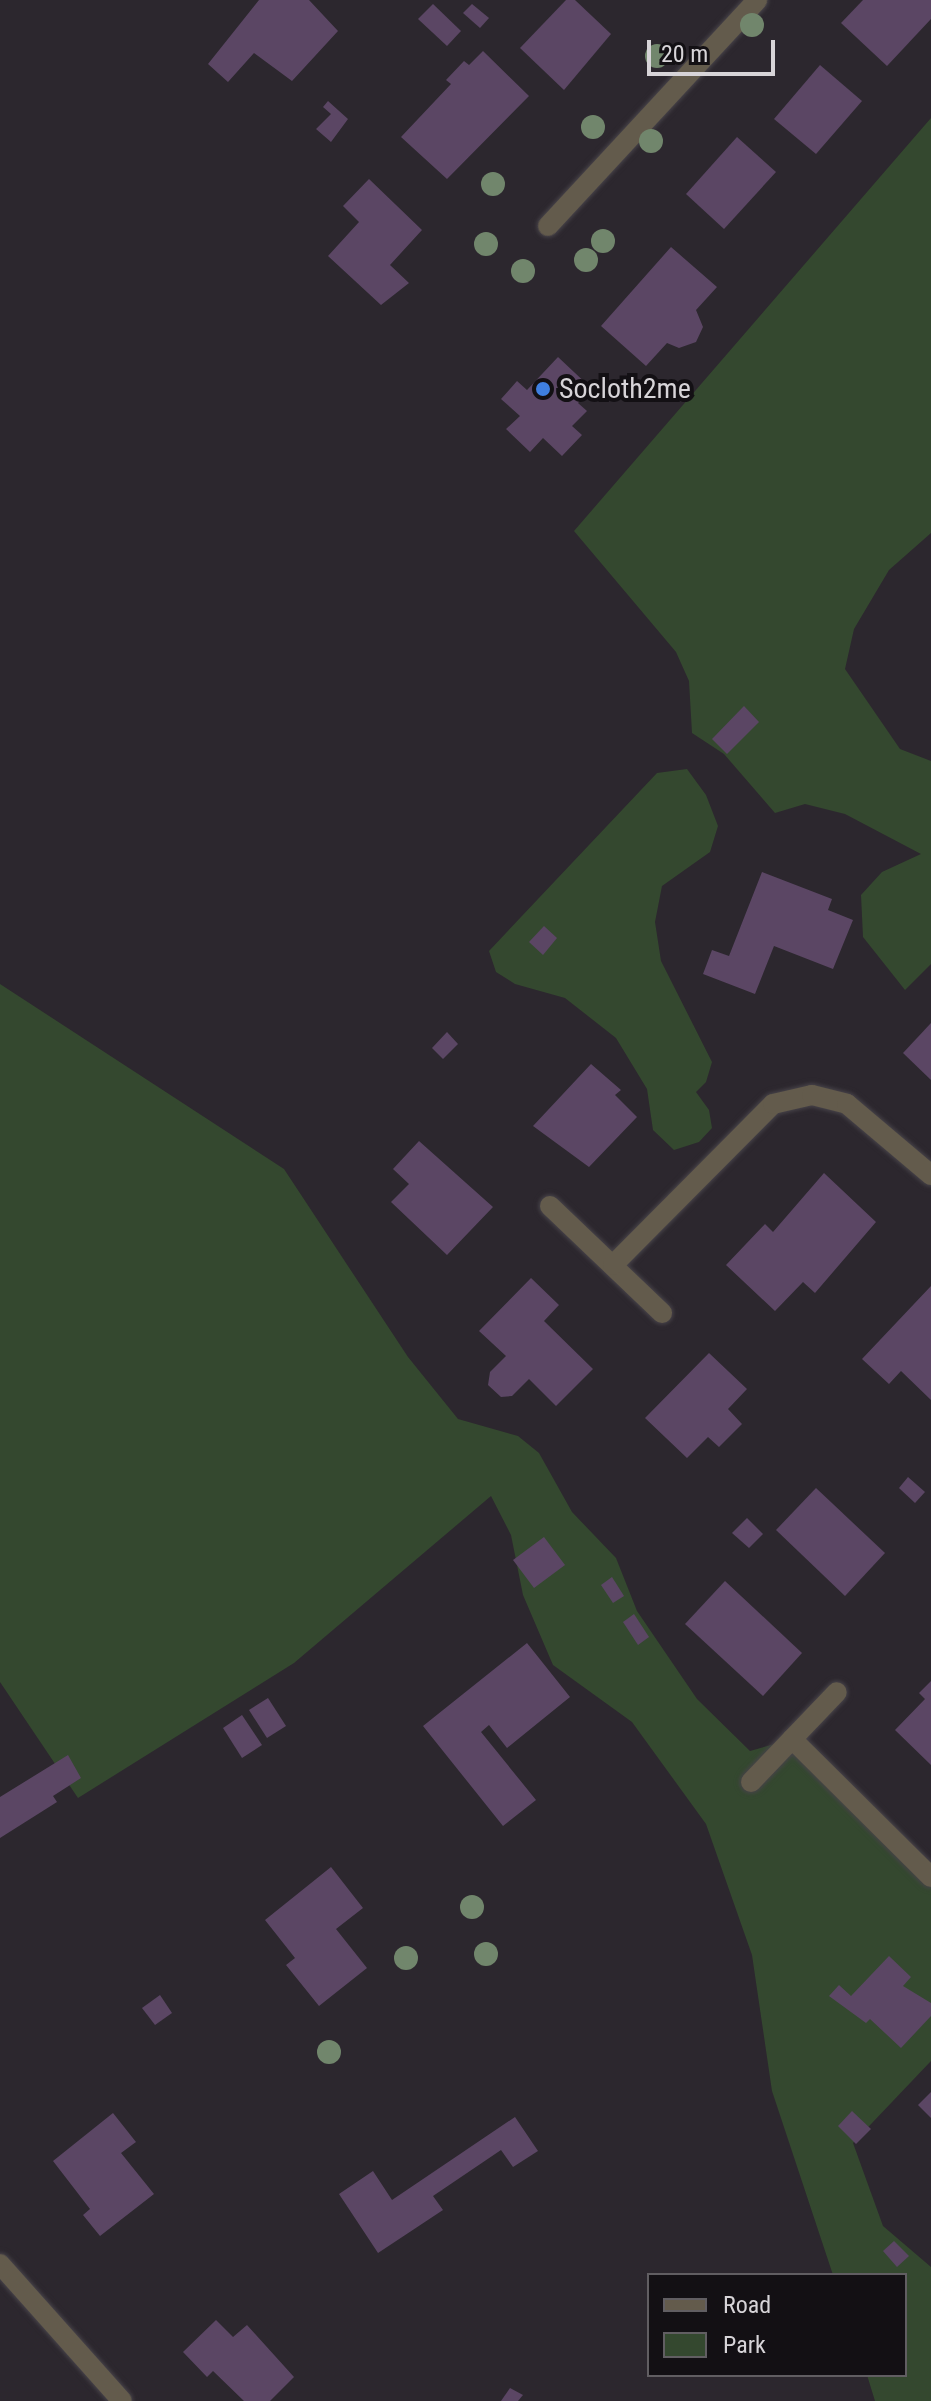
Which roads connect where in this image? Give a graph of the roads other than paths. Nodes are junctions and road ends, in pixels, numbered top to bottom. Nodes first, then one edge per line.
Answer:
1 (757, 0) edge
2 (548, 226) dead end
3 (931, 1175) edge
4 (550, 1206) dead end
5 (613, 1265) junction
6 (662, 1313) dead end
7 (837, 1692) dead end
8 (792, 1739) junction
9 (751, 1782) dead end
10 (931, 1877) edge
11 (0, 2264) edge
12 (122, 2401) edge

1 - 2 street
3 - 5 street
4 - 5 street
5 - 6 street
7 - 8 street
8 - 9 street
8 - 10 street
11 - 12 street

